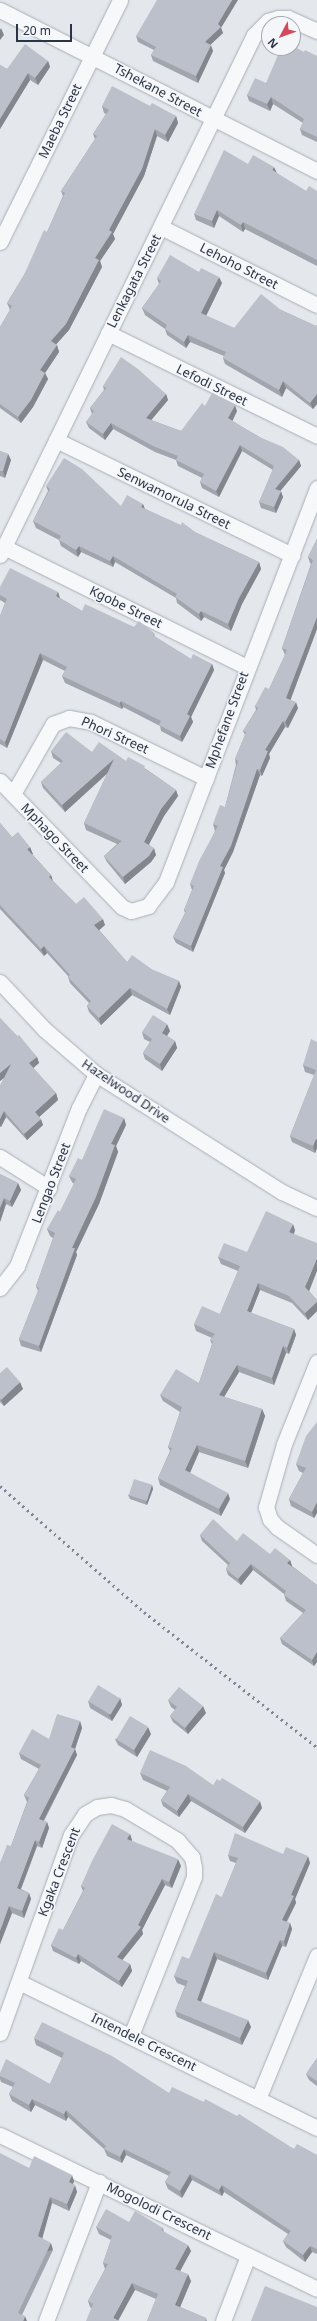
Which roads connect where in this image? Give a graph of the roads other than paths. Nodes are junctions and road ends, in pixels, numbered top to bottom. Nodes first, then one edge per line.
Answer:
1 (120, 0) edge
2 (0, 10) edge
3 (317, 31) edge
4 (92, 55) junction
5 (212, 120) junction
6 (317, 171) edge
7 (161, 226) junction
8 (0, 242) edge
9 (317, 305) edge
10 (108, 333) junction
11 (317, 436) edge
12 (56, 440) junction
13 (317, 488) edge
14 (2, 551) edge
15 (292, 555) junction
16 (247, 667) junction
17 (206, 778) junction
18 (0, 781) edge
19 (12, 794) junction
20 (110, 896) joint
21 (0, 982) edge
22 (96, 1074) junction
23 (0, 1157) edge
24 (49, 1188) junction
25 (317, 1208) edge
26 (0, 1288) edge
27 (316, 1369) edge
28 (317, 1555) edge
29 (317, 1956) edge
30 (18, 1982) junction
31 (0, 2033) edge
32 (131, 2036) junction
33 (258, 2099) junction
34 (317, 2128) edge
35 (0, 2135) edge
36 (98, 2182) junction
37 (248, 2256) junction
38 (317, 2289) edge
39 (46, 2321) edge
40 (223, 2321) edge

1 - 4 street, Maeba Street
2 - 4 street, Tshekane Street
3 - 5 street, Lenkagata Street
4 - 5 street, Tshekane Street
4 - 8 street, Maeba Street
5 - 6 street, Tshekane Street
5 - 7 street, Lenkagata Street
7 - 9 street, Lehoho Street
7 - 10 street, Lenkagata Street
10 - 11 street, Lefodi Street
10 - 12 street, Lenkagata Street
12 - 14 street, Lenkagata Street
12 - 15 street, Senwamorula Street
13 - 15 street, Mphefane Street
14 - 16 street, Kgobe Street
15 - 16 street, Mphefane Street
16 - 17 street, Mphefane Street
17 - 19 street, Phori Street
17 - 20 street, Mphefane Street
18 - 19 street, Mphago Street
19 - 20 street, Mphago Street
21 - 22 street, Hazelwood Drive
22 - 24 street, Lengao Street
22 - 25 street, Hazelwood Drive
23 - 24 street
24 - 26 street, Lengao Street
27 - 28 street
29 - 33 street
30 - 31 street
30 - 32 street, Intendele Crescent
30 - 32 street, Kgaka Crescent
32 - 33 street, Intendele Crescent
33 - 34 street, Intendele Crescent
35 - 36 street, Mogolodi Crescent
36 - 37 street, Mogolodi Crescent
36 - 39 street
37 - 38 street, Mogolodi Crescent
37 - 40 street

